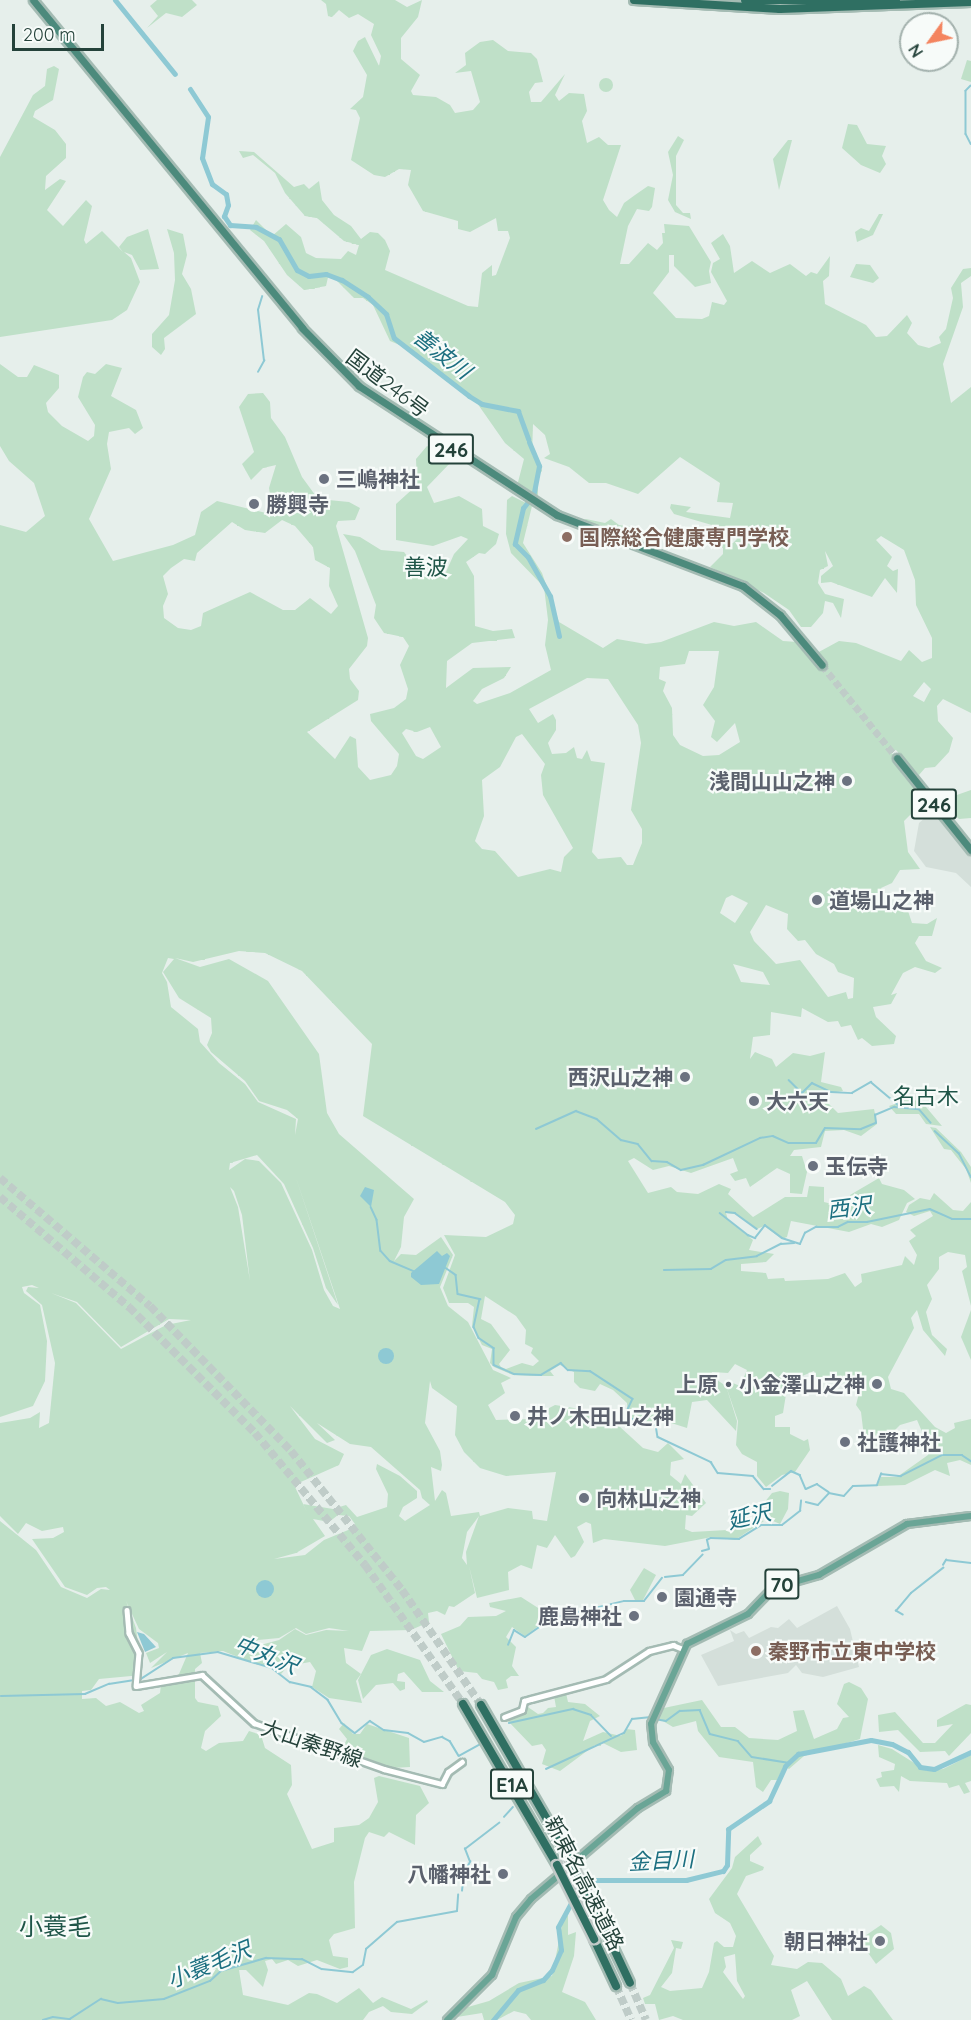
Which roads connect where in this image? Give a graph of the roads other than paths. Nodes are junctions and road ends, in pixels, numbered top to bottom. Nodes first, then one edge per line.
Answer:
1 (33, 0) edge
2 (634, 0) edge
3 (745, 0) edge
4 (896, 0) edge
5 (971, 2) edge
6 (822, 665) tunnel mouth
7 (897, 758) tunnel mouth
8 (971, 850) edge
9 (971, 1516) edge
10 (127, 1610) dead end
11 (683, 1649) junction
12 (463, 1704) tunnel mouth
13 (482, 1705) tunnel mouth
14 (504, 1717) dead end
15 (462, 1762) dead end
16 (630, 1983) tunnel mouth
17 (616, 1986) tunnel mouth
18 (447, 2020) edge

1 - 6 highway, 国道246号 / 246
2 - 5 highway
3 - 4 highway
7 - 8 highway, 246
9 - 11 main road, 70
10 - 15 main road, 大山秦野線
11 - 14 main road
11 - 18 main road
12 - 17 highway, 新東名高速道路 / E1A, bridge
13 - 16 highway, 新東名高速道路 / E1A, bridge

